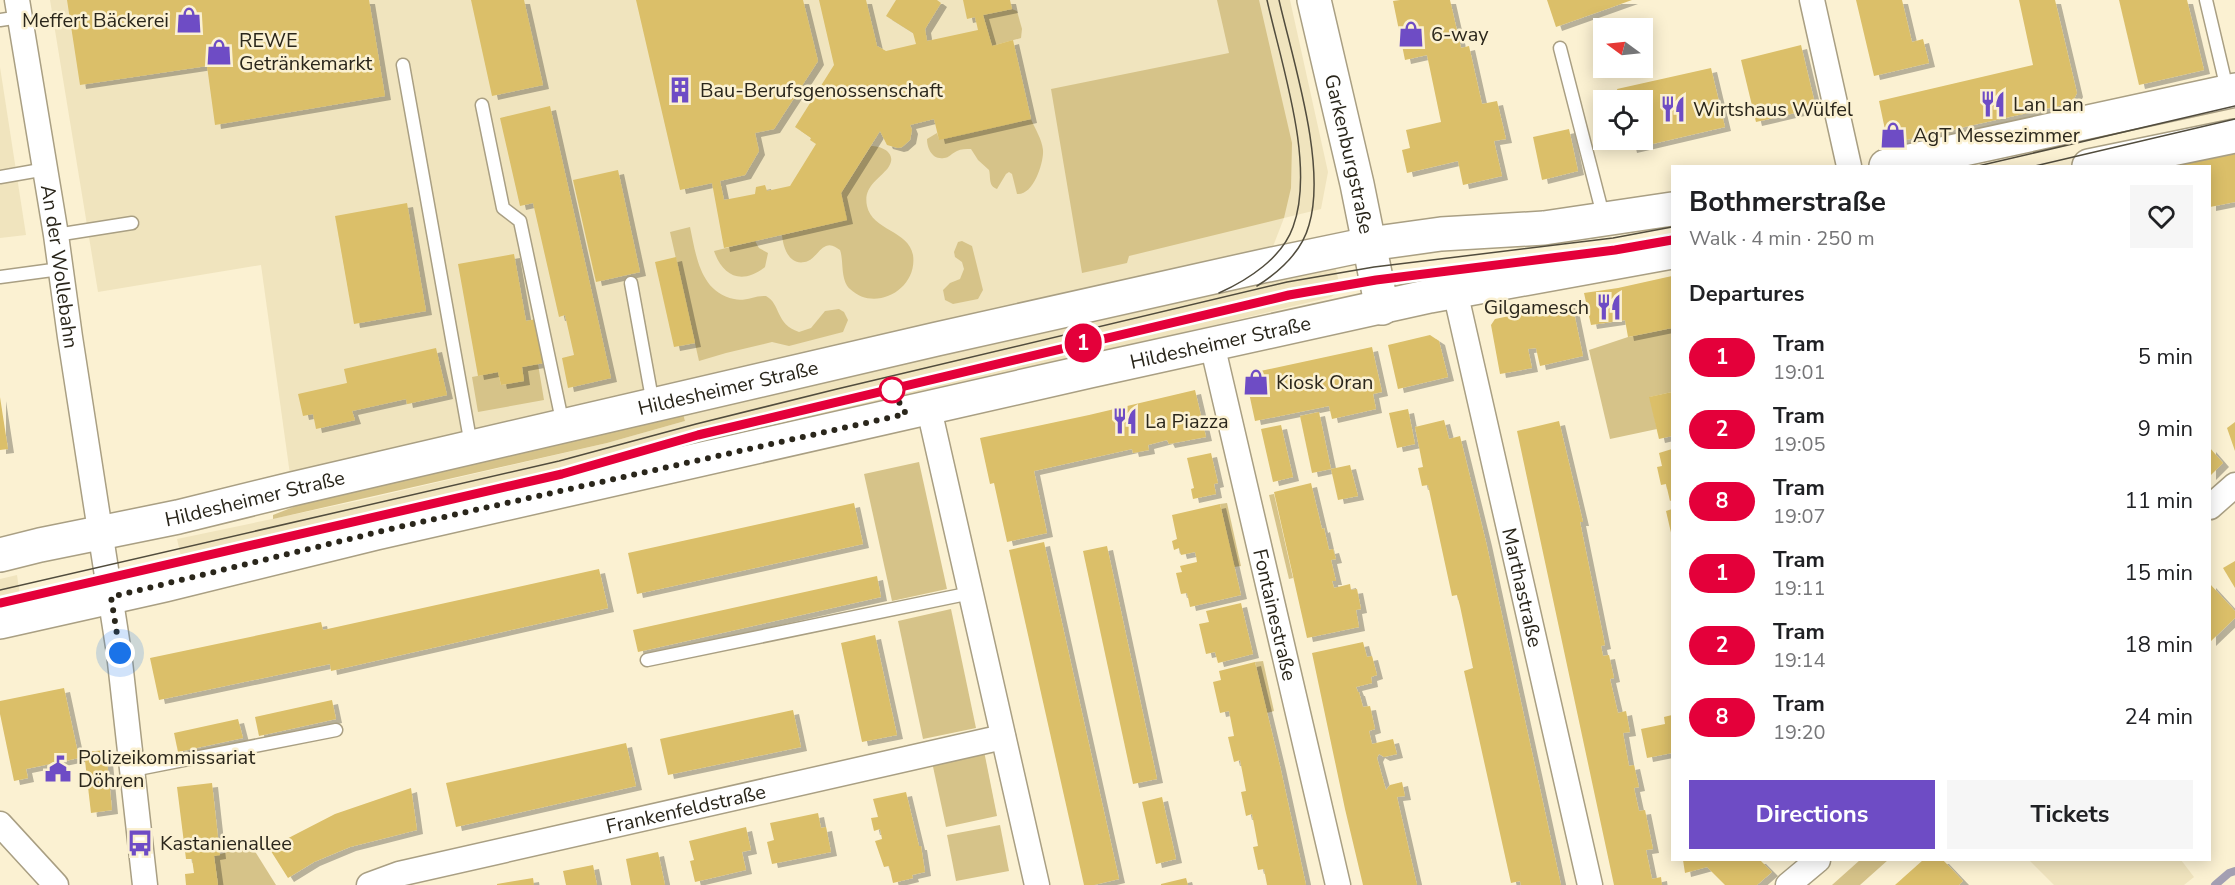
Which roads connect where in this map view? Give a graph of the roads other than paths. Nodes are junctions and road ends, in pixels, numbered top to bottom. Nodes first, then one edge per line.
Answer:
1 (1314, 0) edge
2 (1812, 0) edge
3 (2206, 0) edge
4 (12, 12) edge
5 (1560, 48) dead end
6 (403, 65) dead end
7 (2232, 91) edge
8 (482, 105) dead end
9 (2235, 136) edge
10 (1849, 165) edge
11 (1891, 165) edge
12 (2094, 165) edge
13 (46, 169) junction
14 (0, 177) edge
15 (1671, 209) edge
16 (1604, 219) junction
17 (132, 223) dead end
18 (57, 235) junction
19 (1369, 244) junction
20 (1671, 252) edge
21 (60, 269) junction
22 (0, 277) edge
23 (631, 283) dead end
24 (1455, 291) junction
25 (1382, 308) junction
26 (1212, 344) junction
27 (654, 405) junction
28 (929, 409) junction
29 (563, 426) junction
30 (472, 447) junction
31 (2235, 485) edge
32 (2211, 506) edge
33 (101, 533) junction
34 (0, 555) edge
35 (971, 593) junction
36 (111, 597) junction
37 (0, 622) edge
38 (647, 660) dead end
39 (336, 730) dead end
40 (1003, 737) junction
41 (133, 770) junction
42 (0, 824) edge
43 (1817, 861) edge
44 (56, 885) edge
45 (145, 885) edge
46 (369, 885) edge
47 (1037, 885) edge
48 (1338, 885) edge
49 (1590, 885) edge
50 (1788, 885) edge

1 - 19 main road, Garkenburgstraße
2 - 10 street
3 - 7 lane
4 - 13 street, An der Wollebahn
5 - 16 lane
6 - 30 lane
7 - 11 main road
8 - 29 lane
9 - 12 main road
13 - 14 lane
13 - 18 street, An der Wollebahn
15 - 16 main road, Hildesheimer Straße
16 - 19 main road, Hildesheimer Straße
17 - 18 lane
18 - 21 street, An der Wollebahn
19 - 25 main road, Garkenburgstraße
19 - 27 main road, Hildesheimer Straße
20 - 24 main road, Hildesheimer Straße
21 - 22 lane
21 - 33 street, An der Wollebahn
23 - 27 lane
24 - 25 main road, Hildesheimer Straße
24 - 49 street, Marthastraße
25 - 26 main road, Hildesheimer Straße
26 - 28 main road, Hildesheimer Straße
26 - 48 street, Fontainestraße
27 - 29 main road, Hildesheimer Straße
28 - 35 street
28 - 36 main road, Hildesheimer Straße
29 - 30 main road, Hildesheimer Straße
30 - 33 main road, Hildesheimer Straße
31 - 32 street
33 - 34 main road, Hildesheimer Straße
33 - 36 street, An der Wollebahn
35 - 38 lane
35 - 40 street
36 - 37 main road, Hildesheimer Straße
36 - 41 street, An der Wollebahn
39 - 41 lane
40 - 46 street, Frankenfeldstraße
40 - 47 street
41 - 45 street, An der Wollebahn
42 - 44 street
43 - 50 street

